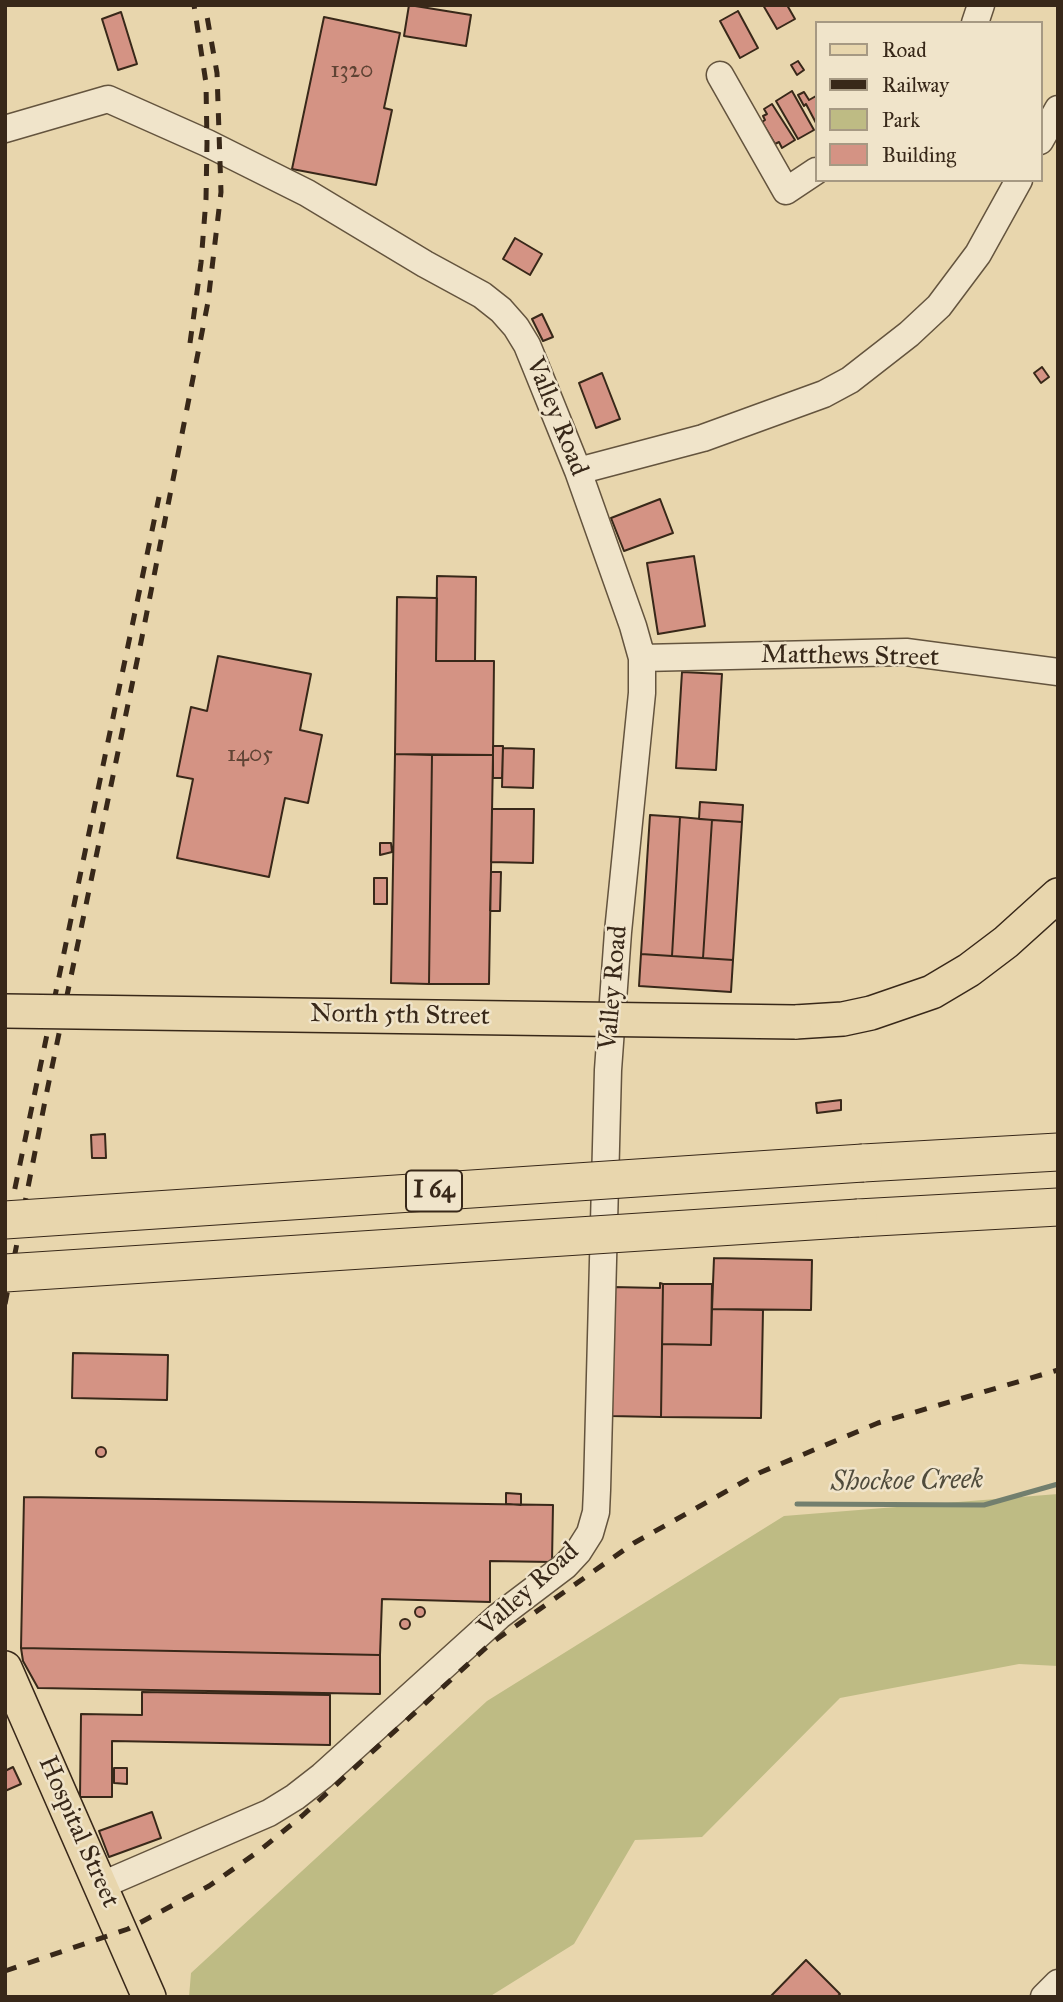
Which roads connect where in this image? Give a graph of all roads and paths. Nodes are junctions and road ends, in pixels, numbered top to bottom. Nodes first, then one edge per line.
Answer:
1 (720, 75) dead end
2 (1058, 109) edge
3 (5, 129) edge
4 (1042, 137) edge
5 (814, 172) edge
6 (1017, 182) edge
7 (578, 471) junction
8 (642, 658) junction
9 (1058, 672) edge
10 (1058, 895) edge
11 (5, 1011) edge
12 (1058, 1152) edge
13 (1058, 1207) edge
14 (5, 1220) edge
15 (5, 1273) edge
16 (5, 1668) edge
17 (102, 1885) junction
18 (1058, 1983) edge
19 (149, 1997) edge
20 (1045, 1997) edge

1 - 5 street
2 - 4 street
3 - 7 street, Valley Road
6 - 7 street
7 - 8 street, Valley Road
8 - 9 street, Matthews Street
8 - 17 street, Valley Road
10 - 11 main road, North 5th Street, bridge
12 - 14 highway, I 64, bridge
13 - 15 highway, I 64, bridge
16 - 17 main road, Hospital Street
17 - 19 main road, Hospital Street
18 - 20 street

